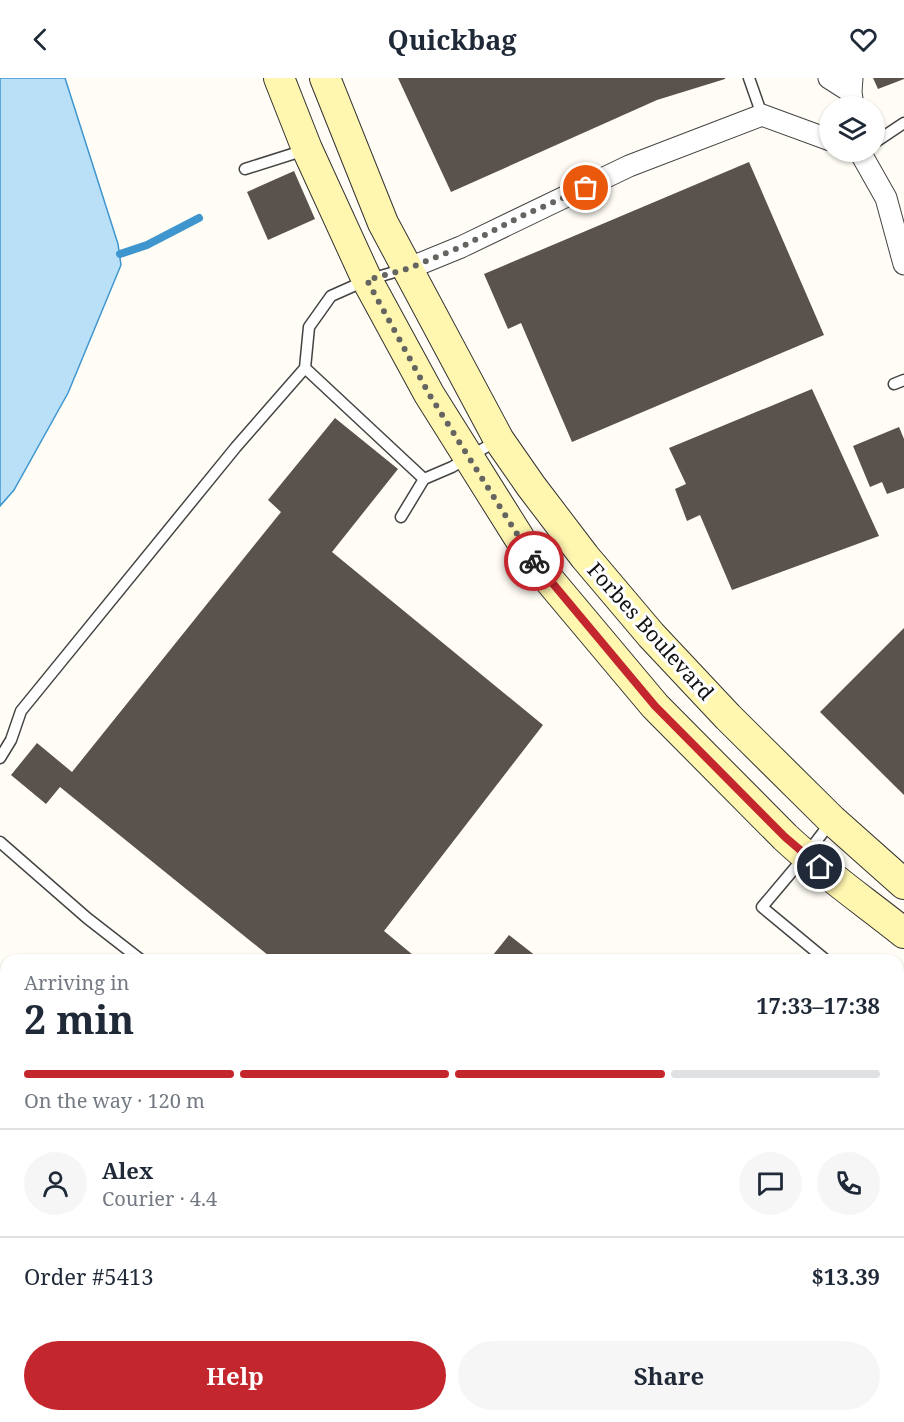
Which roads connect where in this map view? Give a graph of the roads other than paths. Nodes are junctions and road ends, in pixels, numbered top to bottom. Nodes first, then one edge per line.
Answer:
1 (279, 78) edge
2 (325, 78) edge
3 (749, 78) edge
4 (829, 78) edge
5 (852, 92) edge
6 (762, 115) junction
7 (904, 123) edge
8 (885, 135) edge
9 (819, 136) edge
10 (307, 149) junction
11 (868, 162) edge
12 (245, 170) dead end
13 (904, 264) edge
14 (407, 269) junction
15 (367, 280) junction
16 (305, 368) junction
17 (498, 440) junction
18 (469, 458) junction
19 (424, 480) junction
20 (401, 517) dead end
21 (0, 758) edge
22 (832, 820) junction
23 (0, 842) edge
24 (805, 856) junction
25 (904, 884) edge
26 (904, 933) edge
27 (133, 954) edge
28 (819, 954) edge

1 - 10 main road, Forbes Boulevard
2 - 14 main road, Forbes Boulevard
3 - 6 lane
4 - 5 street
6 - 9 street
6 - 14 street
7 - 8 lane
10 - 12 lane
10 - 15 main road, Forbes Boulevard
11 - 13 street
14 - 15 lane
14 - 17 main road, Forbes Boulevard
15 - 16 lane
15 - 18 main road, Forbes Boulevard
16 - 19 lane
16 - 21 lane
17 - 18 lane
17 - 22 main road, Forbes Boulevard
18 - 19 lane
18 - 24 main road, Forbes Boulevard
19 - 20 lane
22 - 24 lane
22 - 25 main road, Forbes Boulevard
23 - 27 lane
24 - 26 main road, Forbes Boulevard
24 - 28 lane

